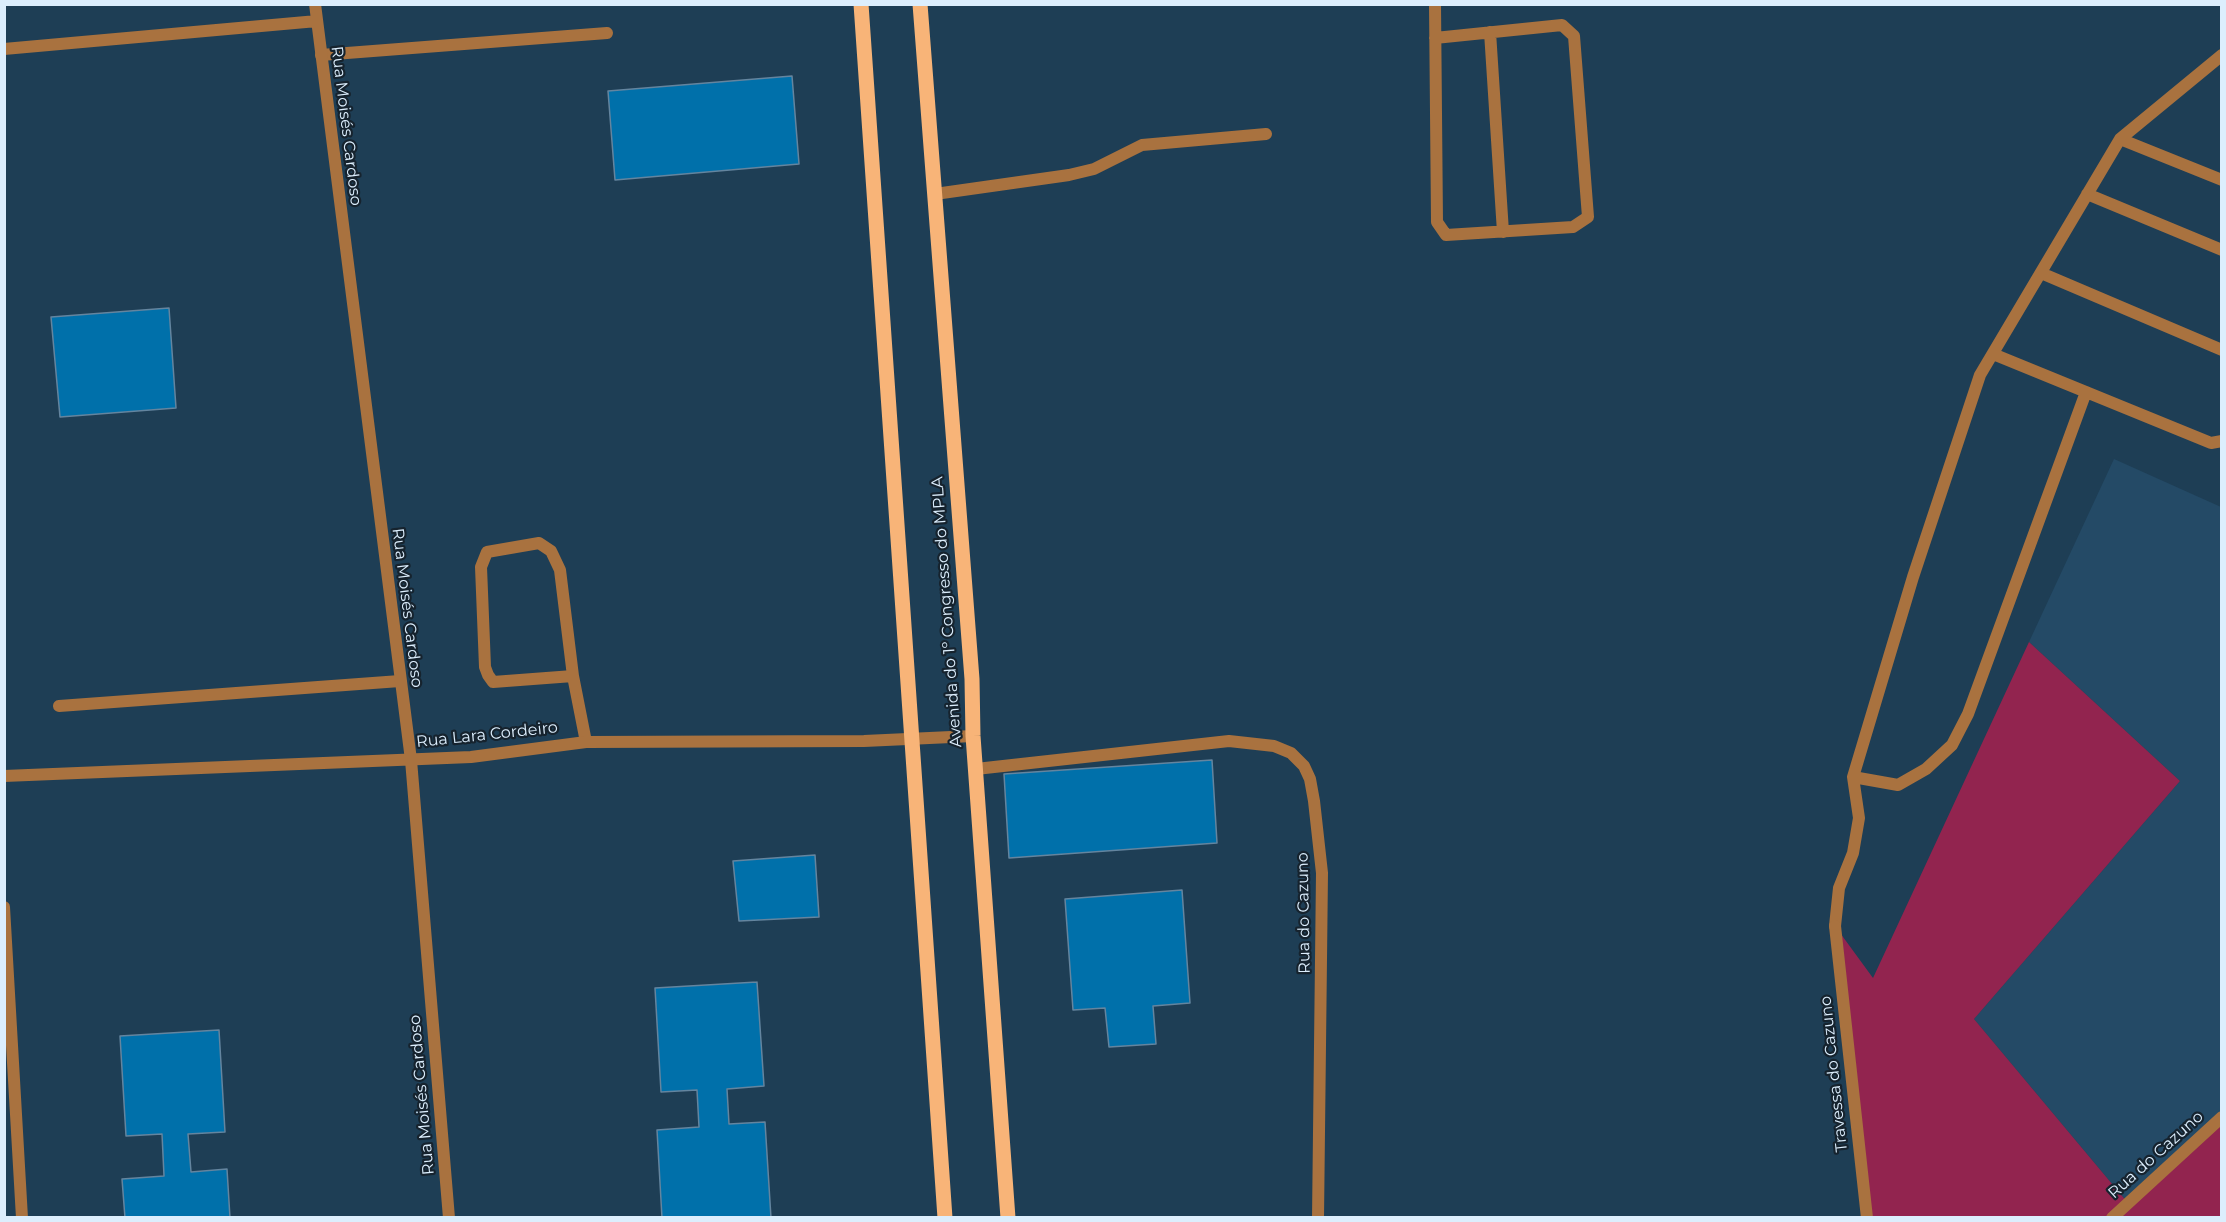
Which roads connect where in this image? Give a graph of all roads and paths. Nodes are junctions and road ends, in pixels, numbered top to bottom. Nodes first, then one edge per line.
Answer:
1 (315, 4) edge
2 (861, 4) edge
3 (920, 4) edge
4 (1435, 4) edge
5 (316, 21) junction
6 (1490, 32) junction
7 (607, 33) dead end
8 (1435, 38) junction
9 (4, 49) edge
10 (321, 55) junction
11 (2222, 55) edge
12 (1266, 134) dead end
13 (2120, 139) junction
14 (2222, 180) edge
15 (935, 194) junction
16 (2087, 194) junction
17 (1503, 232) junction
18 (2222, 250) edge
19 (2041, 273) junction
20 (2222, 350) edge
21 (1993, 354) junction
22 (2086, 392) junction
23 (2222, 441) edge
24 (573, 676) junction
25 (400, 681) junction
26 (59, 706) dead end
27 (973, 736) junction
28 (912, 739) junction
29 (586, 742) junction
30 (411, 759) junction
31 (975, 769) junction
32 (4, 776) edge
33 (1853, 777) junction
34 (4, 906) edge
35 (2222, 1117) edge
36 (22, 1218) edge
37 (449, 1218) edge
38 (945, 1218) edge
39 (1008, 1218) edge
40 (1318, 1218) edge
41 (1867, 1218) edge
42 (2112, 1218) edge

1 - 5 street, Rua Moisés Cardoso
2 - 28 main road
3 - 15 main road, Avenida do 1º Congresso do MPLA
4 - 8 street
5 - 9 street
5 - 10 street, Rua Moisés Cardoso
6 - 8 street
6 - 17 street
6 - 17 street
7 - 10 street
8 - 17 street
10 - 25 street, Rua Moisés Cardoso
11 - 13 street
12 - 15 street
13 - 14 street
13 - 16 street
15 - 27 main road, Avenida do 1º Congresso do MPLA
16 - 18 street
16 - 19 street
19 - 20 street
19 - 21 street
21 - 22 street
21 - 33 street
22 - 23 street
22 - 33 street
24 - 24 street
24 - 29 street
25 - 26 street
25 - 30 street, Rua Moisés Cardoso
27 - 28 street, Rua Lara Cordeiro
27 - 31 main road, Avenida do 1º Congresso do MPLA
28 - 29 street, Rua Lara Cordeiro
28 - 38 main road
29 - 30 street, Rua Lara Cordeiro
30 - 32 street, Rua Lara Cordeiro
30 - 37 street, Rua Moisés Cardoso
31 - 39 main road, Avenida do 1º Congresso do MPLA
31 - 40 street, Rua do Cazuno
33 - 41 street, Travessa do Cazuno
34 - 36 street
35 - 42 street, Rua do Cazuno

